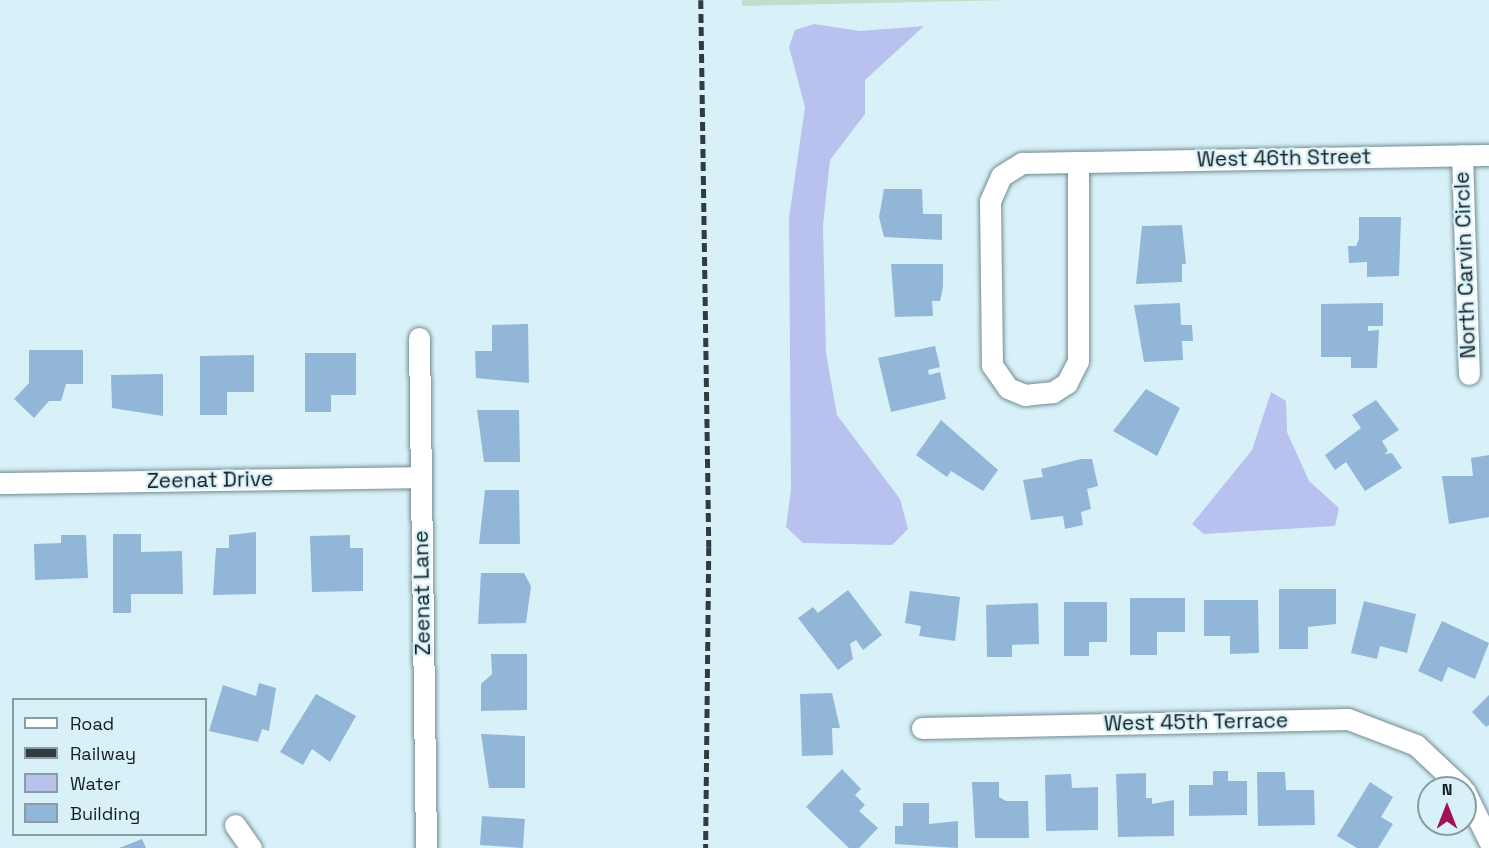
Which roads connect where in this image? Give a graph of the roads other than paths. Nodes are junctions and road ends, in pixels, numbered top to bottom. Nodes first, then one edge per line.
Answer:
1 (1462, 155) junction
2 (1489, 155) edge
3 (1078, 162) junction
4 (419, 338) dead end
5 (1469, 374) dead end
6 (420, 477) junction
7 (0, 483) edge
8 (922, 728) dead end
9 (1450, 776) edge
10 (1477, 818) edge
11 (235, 825) dead end
12 (1489, 841) edge
13 (251, 848) edge
14 (426, 848) edge

1 - 2 street, West 46th Street
1 - 3 street, West 46th Street
1 - 5 street, North Carvin Circle
3 - 3 street, West 46th Street
4 - 6 street, Zeenat Lane
6 - 7 street, Zeenat Drive
6 - 14 street, Zeenat Lane
8 - 9 street, West 45th Terrace
10 - 12 street
11 - 13 street

